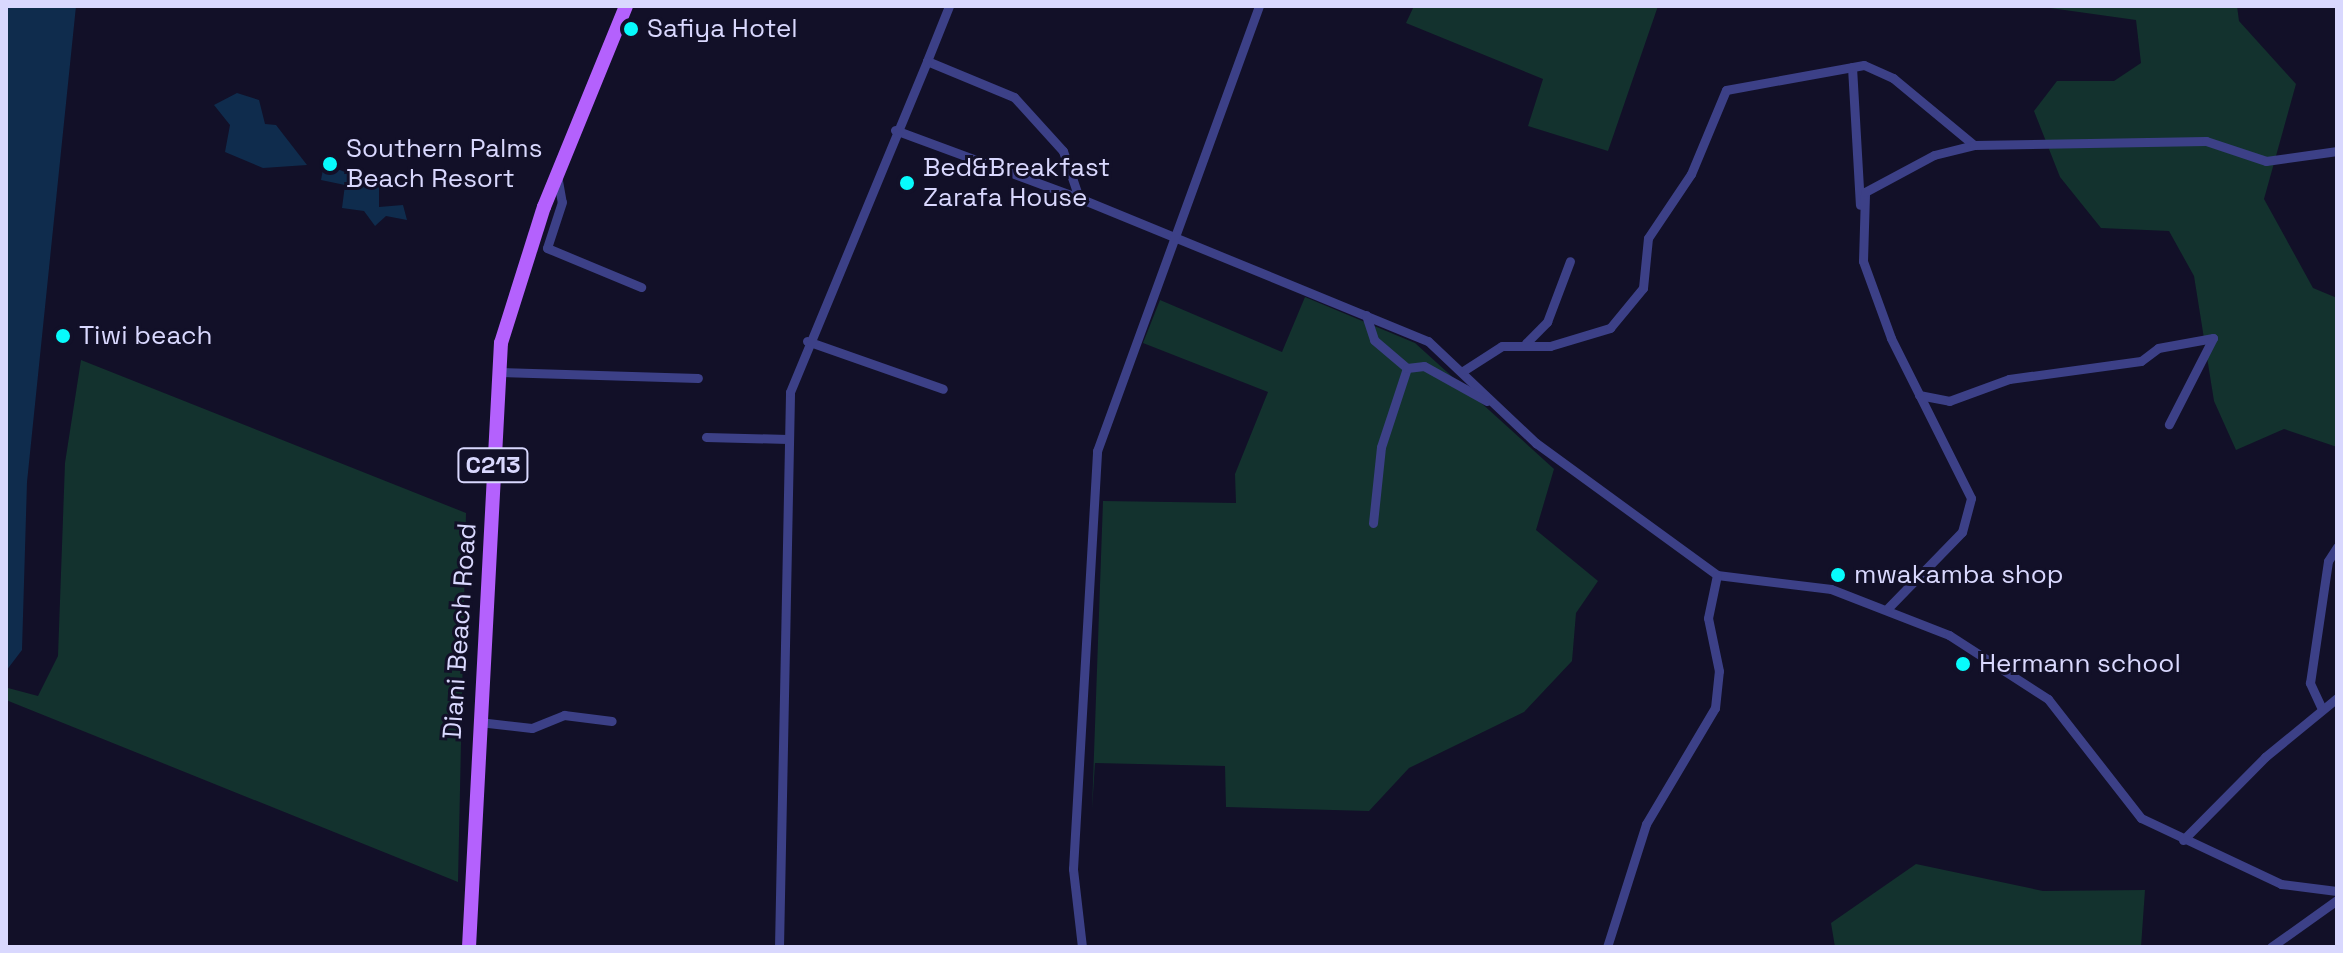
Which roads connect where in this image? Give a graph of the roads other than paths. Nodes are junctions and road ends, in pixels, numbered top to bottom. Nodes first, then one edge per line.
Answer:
1 (626, 6) edge
2 (949, 6) edge
3 (1259, 6) edge
4 (932, 63) junction
5 (1852, 67) junction
6 (895, 130) junction
7 (1974, 145) junction
8 (2337, 151) edge
9 (557, 175) junction
10 (1079, 198) junction
11 (1861, 212) junction
12 (1175, 238) junction
13 (1570, 261) dead end
14 (641, 287) dead end
15 (1366, 315) junction
16 (807, 341) junction
17 (1526, 343) junction
18 (1407, 368) junction
19 (1463, 371) junction
20 (498, 372) junction
21 (698, 378) dead end
22 (943, 389) dead end
23 (1919, 395) junction
24 (1493, 404) junction
25 (2169, 424) dead end
26 (706, 437) dead end
27 (788, 439) junction
28 (1373, 523) dead end
29 (2337, 547) edge
30 (1717, 575) junction
31 (1888, 608) junction
32 (2337, 698) edge
33 (2322, 709) junction
34 (612, 721) dead end
35 (479, 722) junction
36 (2183, 840) junction
37 (2337, 891) edge
38 (2337, 900) edge
39 (469, 947) edge
40 (779, 947) edge
41 (1082, 947) edge
42 (1607, 947) edge
43 (2271, 947) edge

1 - 9 main road, Diani Beach Road / C213
2 - 4 street
3 - 12 street
4 - 6 street
4 - 10 street
5 - 7 street
5 - 11 street
5 - 17 street
6 - 10 street
6 - 16 street
7 - 8 street
7 - 11 street
9 - 14 street
9 - 20 main road, Diani Beach Road / C213
10 - 12 street
11 - 23 street
12 - 15 street
12 - 41 street
13 - 17 street
15 - 18 street
15 - 19 street
16 - 22 street
16 - 27 street
17 - 19 street
18 - 24 street
18 - 28 street
19 - 24 street
20 - 21 street
20 - 35 main road, Diani Beach Road / C213
23 - 25 street
23 - 31 street
24 - 30 street
26 - 27 street
27 - 40 street
29 - 33 street
30 - 31 street
30 - 42 street
31 - 36 street
32 - 33 street
33 - 36 street
34 - 35 street
35 - 39 main road, Diani Beach Road / C213
36 - 37 street
38 - 43 street

